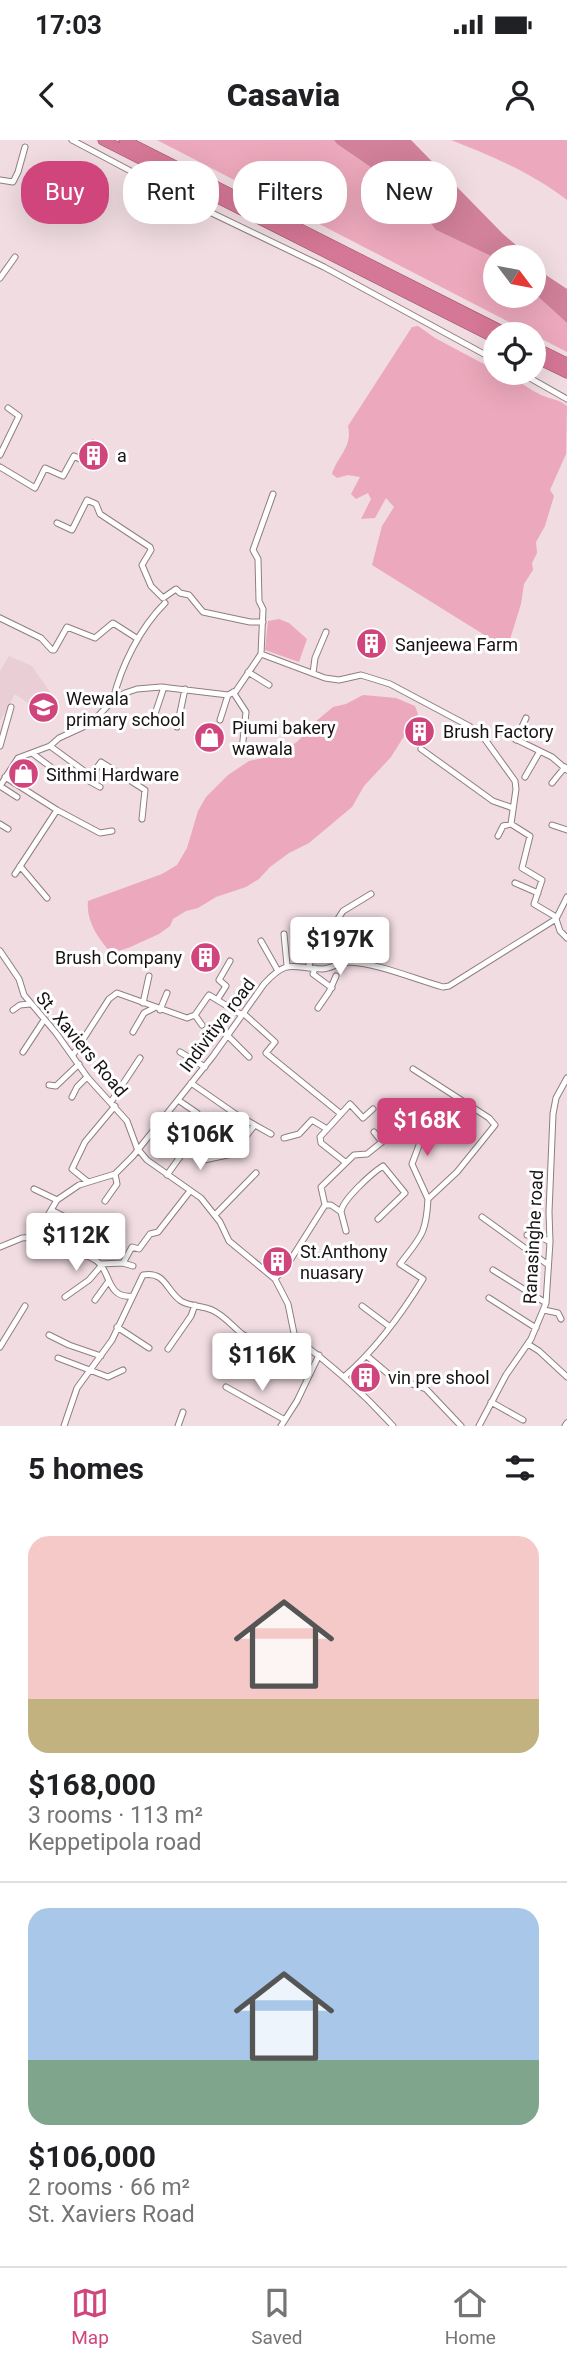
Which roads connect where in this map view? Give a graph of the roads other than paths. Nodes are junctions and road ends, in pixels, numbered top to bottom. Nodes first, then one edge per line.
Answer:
1 (72, 140) edge
2 (103, 140) edge
3 (124, 140) edge
4 (25, 147) dead end
5 (0, 180) edge
6 (15, 257) dead end
7 (0, 278) edge
8 (484, 322) edge
9 (483, 332) edge
10 (483, 353) edge
11 (546, 353) edge
12 (546, 363) edge
13 (567, 363) edge
14 (567, 373) edge
15 (543, 385) edge
16 (567, 398) edge
17 (8, 408) dead end
18 (93, 443) dead end
19 (0, 455) edge
20 (0, 467) edge
21 (273, 494) dead end
22 (57, 523) dead end
23 (165, 603) dead end
24 (0, 618) edge
25 (263, 622) junction
26 (326, 632) dead end
27 (138, 639) junction
28 (261, 654) junction
29 (248, 672) junction
30 (313, 673) junction
31 (270, 685) dead end
32 (164, 687) junction
33 (186, 690) junction
34 (231, 694) junction
35 (113, 700) junction
36 (11, 707) dead end
37 (527, 718) dead end
38 (220, 720) dead end
39 (152, 723) dead end
40 (177, 727) dead end
41 (499, 731) dead end
42 (516, 740) junction
43 (0, 746) edge
44 (50, 746) junction
45 (421, 749) dead end
46 (242, 750) dead end
47 (540, 751) junction
48 (32, 753) junction
49 (0, 766) edge
50 (52, 768) dead end
51 (566, 769) edge
52 (7, 774) junction
53 (91, 776) junction
54 (524, 776) dead end
55 (552, 783) dead end
56 (0, 786) edge
57 (100, 787) dead end
58 (17, 797) dead end
59 (513, 808) junction
60 (57, 810) junction
61 (142, 819) dead end
62 (0, 824) edge
63 (510, 824) junction
64 (552, 824) dead end
65 (8, 829) dead end
66 (567, 830) edge
67 (112, 831) dead end
68 (498, 836) dead end
69 (20, 866) junction
70 (15, 874) dead end
71 (515, 883) dead end
72 (538, 893) junction
73 (371, 894) dead end
74 (567, 897) edge
75 (47, 898) dead end
76 (556, 918) junction
77 (284, 934) dead end
78 (567, 938) edge
79 (261, 941) dead end
80 (0, 951) edge
81 (230, 961) dead end
82 (287, 965) junction
83 (312, 968) junction
84 (278, 971) junction
85 (149, 976) dead end
86 (336, 976) dead end
87 (332, 988) junction
88 (167, 993) dead end
89 (217, 1000) junction
90 (30, 1003) junction
91 (143, 1003) junction
92 (318, 1008) dead end
93 (157, 1009) junction
94 (13, 1010) dead end
95 (242, 1014) junction
96 (195, 1015) junction
97 (44, 1020) junction
98 (202, 1025) dead end
99 (133, 1032) dead end
100 (228, 1035) junction
101 (23, 1052) dead end
102 (180, 1052) dead end
103 (73, 1055) junction
104 (250, 1057) dead end
105 (140, 1058) dead end
106 (79, 1064) junction
107 (205, 1067) junction
108 (413, 1069) dead end
109 (87, 1077) junction
110 (567, 1078) edge
111 (191, 1083) junction
112 (49, 1085) dead end
113 (564, 1088) edge
114 (72, 1097) dead end
115 (178, 1100) junction
116 (113, 1104) junction
117 (197, 1113) dead end
118 (341, 1114) junction
119 (375, 1120) dead end
120 (254, 1126) junction
121 (422, 1127) dead end
122 (327, 1129) junction
123 (374, 1132) dead end
124 (271, 1134) dead end
125 (392, 1134) dead end
126 (284, 1138) dead end
127 (382, 1142) junction
128 (138, 1150) junction
129 (345, 1162) junction
130 (256, 1173) dead end
131 (115, 1174) junction
132 (167, 1175) junction
133 (88, 1182) junction
134 (34, 1189) dead end
135 (190, 1191) junction
136 (428, 1199) junction
137 (57, 1200) junction
138 (105, 1201) dead end
139 (325, 1205) junction
140 (51, 1210) junction
141 (341, 1212) junction
142 (215, 1215) junction
143 (482, 1217) dead end
144 (378, 1219) dead end
145 (83, 1226) dead end
146 (104, 1229) dead end
147 (346, 1231) dead end
148 (527, 1235) dead end
149 (35, 1237) junction
150 (550, 1242) junction
151 (0, 1247) edge
152 (86, 1256) junction
153 (122, 1263) junction
154 (547, 1264) junction
155 (100, 1265) junction
156 (133, 1266) dead end
157 (493, 1270) dead end
158 (275, 1279) junction
159 (107, 1282) junction
160 (132, 1296) junction
161 (65, 1297) dead end
162 (489, 1298) dead end
163 (95, 1300) dead end
164 (195, 1305) junction
165 (25, 1306) dead end
166 (362, 1306) dead end
167 (545, 1306) junction
168 (561, 1319) dead end
169 (117, 1327) junction
170 (390, 1327) junction
171 (536, 1328) junction
172 (49, 1335) dead end
173 (295, 1338) junction
174 (528, 1344) junction
175 (0, 1347) edge
176 (149, 1348) dead end
177 (168, 1349) dead end
178 (319, 1355) junction
179 (101, 1356) junction
180 (367, 1356) junction
181 (58, 1357) dead end
182 (89, 1369) junction
183 (123, 1370) dead end
184 (344, 1377) junction
185 (567, 1377) edge
186 (226, 1387) dead end
187 (491, 1402) junction
188 (183, 1412) dead end
189 (285, 1420) junction
190 (523, 1420) dead end
191 (64, 1426) edge
192 (178, 1426) edge
193 (281, 1426) edge
194 (393, 1426) edge
195 (461, 1426) edge
196 (479, 1426) edge

1 - 10 street
2 - 9 highway
3 - 8 highway
4 - 5 street
6 - 7 street
11 - 13 highway
12 - 14 highway
15 - 16 street
17 - 19 street
18 - 20 street
21 - 25 street
22 - 25 street
23 - 27 street
24 - 27 street
25 - 28 street
26 - 30 street
27 - 35 street
28 - 29 street
28 - 30 street
29 - 31 street
29 - 34 street
30 - 59 street
32 - 33 street
32 - 35 street
32 - 39 street
33 - 34 street
33 - 40 street
34 - 38 street
34 - 46 street
35 - 44 street
36 - 43 street
37 - 42 street
41 - 42 street
42 - 47 street
44 - 48 street
44 - 53 street
45 - 59 street
47 - 51 street
47 - 54 street
48 - 50 street
48 - 52 street
49 - 52 street
51 - 55 street
52 - 56 street
52 - 60 street
53 - 57 street
53 - 61 street
56 - 58 street
59 - 63 street
60 - 67 street
60 - 69 street
62 - 65 street
63 - 68 street
63 - 72 street
64 - 66 street
69 - 70 street
69 - 75 street
71 - 72 street
72 - 76 street
73 - 83 street
74 - 76 street
76 - 78 street
76 - 83 street
77 - 82 street
79 - 84 street
80 - 90 street, St. Xaviers Road
81 - 89 street
82 - 83 street
82 - 84 street, Indivitiya road
83 - 87 street
84 - 95 street, Indivitiya road
85 - 91 street
86 - 87 street
87 - 92 street
88 - 93 street
89 - 95 street
89 - 96 street
90 - 94 street
90 - 97 street, St. Xaviers Road
91 - 93 street
91 - 103 street
93 - 96 street
93 - 99 street
95 - 100 street, Indivitiya road
95 - 118 street
96 - 98 street
97 - 101 street
97 - 103 street, St. Xaviers Road
100 - 104 street
100 - 107 street, Indivitiya road
102 - 107 street
103 - 106 street, St. Xaviers Road
105 - 116 street
106 - 109 street, St. Xaviers Road
106 - 112 street
107 - 111 street, Indivitiya road
108 - 136 street
109 - 114 street
109 - 116 street, St. Xaviers Road
110 - 113 street, Ranasinghe road
111 - 115 street, Indivitiya road
111 - 120 street
113 - 150 street, Ranasinghe road
115 - 117 street
115 - 128 street, Indivitiya road
116 - 128 street, St. Xaviers Road
116 - 133 street
118 - 119 street
118 - 122 street
120 - 124 street
120 - 132 street
121 - 136 street
122 - 126 street
122 - 129 street
123 - 127 street
125 - 127 street
127 - 129 street
128 - 131 street, Indivitiya road
128 - 132 street, St. Xaviers Road
129 - 139 street
130 - 142 street
131 - 133 street, Indivitiya road
131 - 138 street
132 - 135 street, St. Xaviers Road
133 - 137 street, Indivitiya road
134 - 137 street
135 - 142 street, St. Xaviers Road
135 - 153 street
136 - 170 street
137 - 140 street, Indivitiya road
139 - 141 street
139 - 158 street
140 - 145 street
140 - 149 street, Indivitiya road
141 - 144 street
141 - 147 street
142 - 158 street, St. Xaviers Road
143 - 154 street
146 - 152 street
148 - 150 street
149 - 151 street
149 - 152 street
150 - 154 street, Ranasinghe road
152 - 155 street
153 - 155 street
153 - 156 street
154 - 167 street, Ranasinghe road
155 - 159 street
155 - 161 street
157 - 167 street
158 - 173 street, St. Xaviers Road
159 - 160 street
159 - 163 street
160 - 164 street
160 - 169 street
162 - 171 street
164 - 173 street
164 - 177 street
165 - 175 street
166 - 170 street
167 - 168 street
167 - 171 street, Ranasinghe road
169 - 176 street
169 - 179 street
170 - 180 street
171 - 174 street, Ranasinghe road
172 - 179 street
173 - 178 street
174 - 185 street
174 - 187 street, Ranasinghe road
178 - 184 street
178 - 189 street
179 - 182 street
180 - 184 street
180 - 195 street
181 - 182 street
182 - 183 street
182 - 191 street
184 - 194 street
186 - 189 street
187 - 190 street
187 - 196 street, Ranasinghe road
188 - 192 street
189 - 193 street

